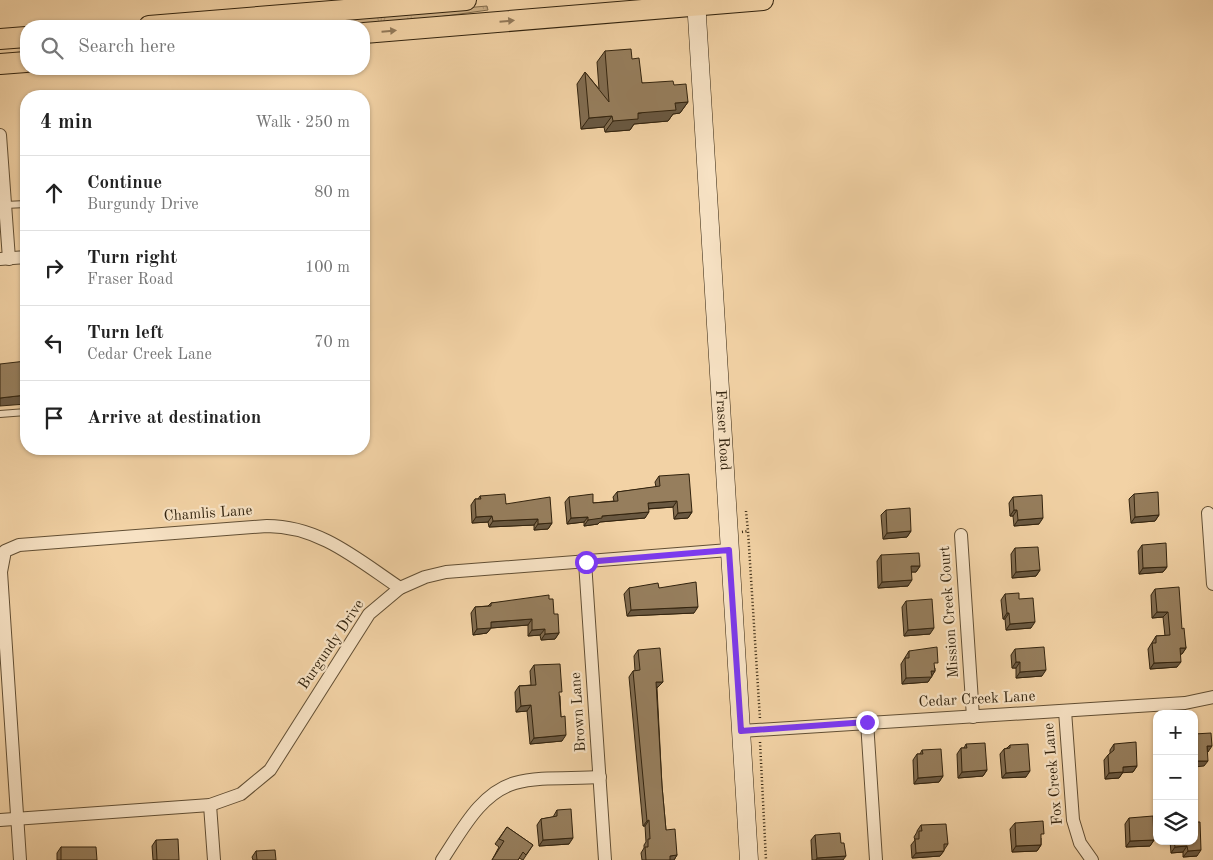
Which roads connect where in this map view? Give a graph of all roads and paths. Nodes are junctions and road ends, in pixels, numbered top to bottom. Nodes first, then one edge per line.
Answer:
1 (466, 0) edge
2 (763, 0) edge
3 (696, 3) edge
4 (222, 20) edge
5 (370, 32) edge
6 (20, 37) edge
7 (0, 39) edge
8 (20, 62) edge
9 (0, 64) edge
10 (0, 135) edge
11 (20, 204) edge
12 (5, 205) junction
13 (20, 258) edge
14 (5, 259) edge
15 (20, 412) edge
16 (0, 414) edge
17 (746, 511) dead end
18 (1208, 513) dead end
19 (748, 531) junction
20 (961, 535) dead end
21 (729, 541) junction
22 (586, 562) junction
23 (1213, 584) edge
24 (400, 588) junction
25 (1213, 697) edge
26 (1064, 711) junction
27 (973, 717) junction
28 (867, 722) junction
29 (760, 730) junction
30 (741, 731) junction
31 (600, 777) junction
32 (210, 805) junction
33 (18, 819) junction
34 (0, 820) edge
35 (20, 860) edge
36 (214, 860) edge
37 (442, 860) edge
38 (605, 860) edge
39 (749, 860) edge
40 (766, 860) edge
41 (876, 860) edge
42 (1092, 860) edge

1 - 4 main road
2 - 3 main road
5 -> 3 main road
3 - 21 street, Fraser Road
6 - 7 main road
8 - 9 main road
10 - 12 street
11 - 12 lane
12 - 14 street
13 - 14 street
15 - 16 lane
17 - 19 path
18 - 23 street
19 - 21 path
19 - 29 path
20 - 27 street, Mission Creek Court
21 - 22 street, Burgundy Drive
21 - 30 street, Fraser Road
22 - 24 street, Burgundy Drive
22 - 31 street, Brown Lane
24 - 32 street, Burgundy Drive
24 - 33 street, Chamlis Lane
25 - 26 street, Cedar Creek Lane
26 - 27 street, Cedar Creek Lane
26 - 42 street, Fox Creek Lane
27 - 28 street, Cedar Creek Lane
28 - 29 street, Cedar Creek Lane
28 - 41 street
29 - 30 street, Cedar Creek Lane
29 - 40 path
30 - 39 street, Fraser Road
31 - 37 street
31 - 38 street, Brown Lane
32 - 33 street, Burgundy Drive
32 - 36 street
33 - 34 street, Burgundy Drive
33 - 35 street

